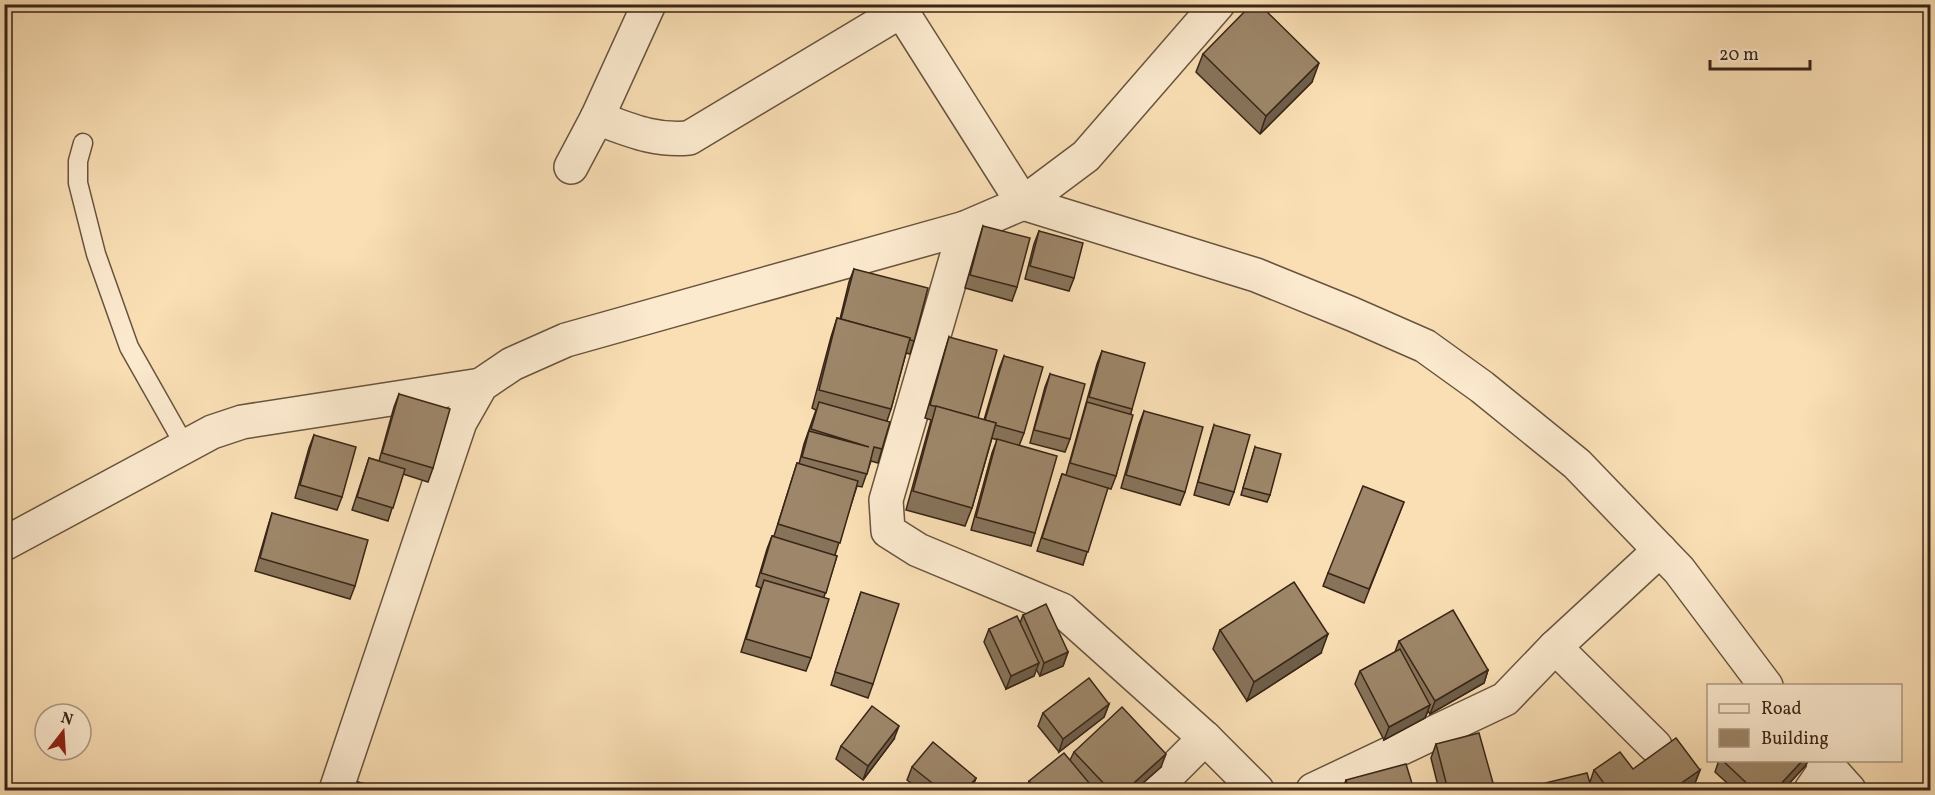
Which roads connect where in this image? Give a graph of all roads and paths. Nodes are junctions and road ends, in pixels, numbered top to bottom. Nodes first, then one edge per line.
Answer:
1 (649, 4) edge
2 (1218, 4) edge
3 (899, 8) edge
4 (597, 118) junction
5 (83, 143) dead end
6 (571, 167) dead end
7 (1023, 203) junction
8 (965, 228) junction
9 (481, 385) junction
10 (185, 446) junction
11 (4, 544) edge
12 (1660, 550) junction
13 (1555, 647) junction
14 (1764, 684) edge
15 (1205, 738) junction
16 (1655, 746) dead end
17 (1820, 773) edge
18 (336, 790) edge
19 (1153, 790) edge
20 (1257, 790) edge
21 (1313, 790) edge
22 (1849, 790) edge

1 - 4 street
2 - 7 street
3 - 4 street
3 - 7 street
4 - 6 street
5 - 10 lane
7 - 8 street
7 - 12 street
8 - 9 street
8 - 15 street
9 - 10 street
9 - 18 street
10 - 11 street
12 - 13 street
12 - 14 street
13 - 16 street
13 - 21 street
15 - 19 street
15 - 20 street
17 - 22 street

